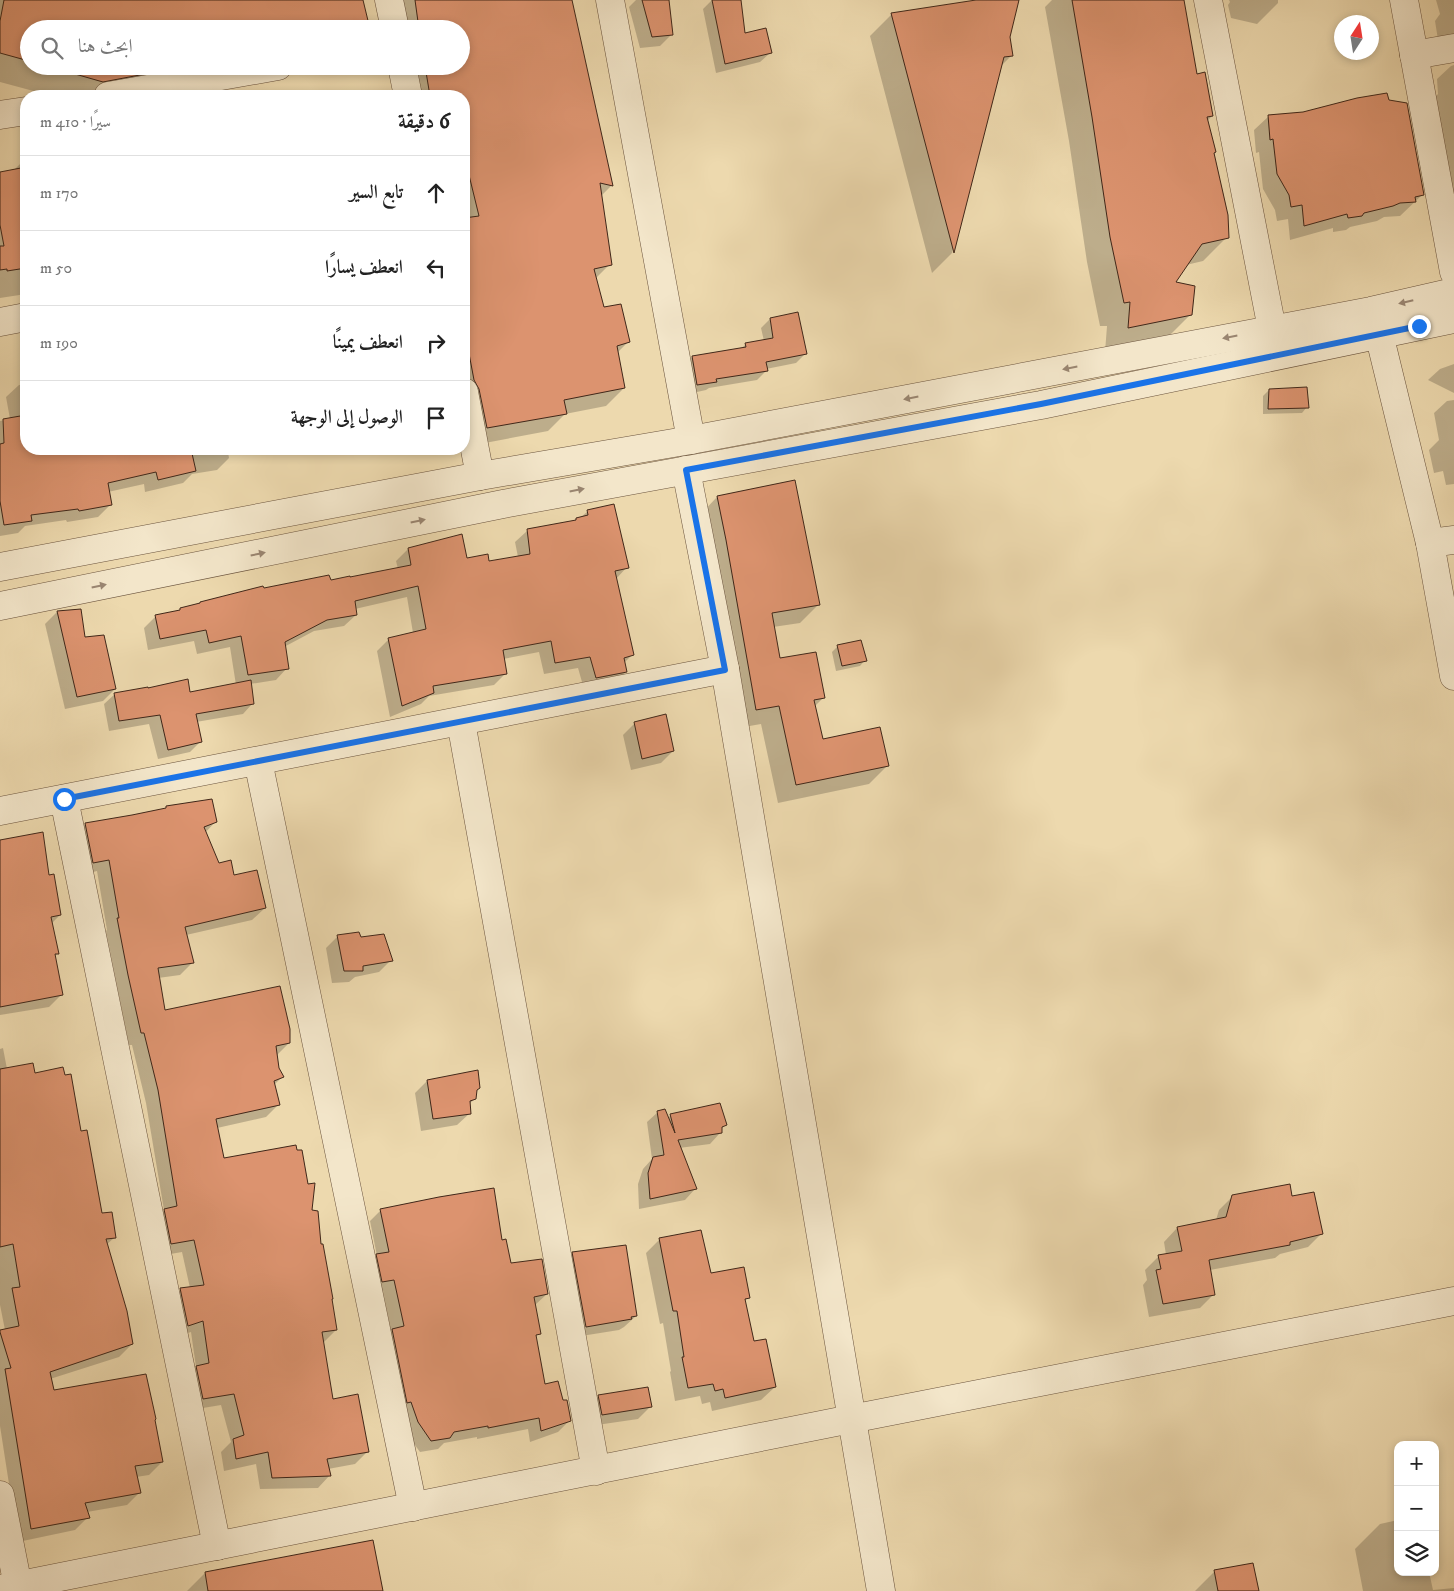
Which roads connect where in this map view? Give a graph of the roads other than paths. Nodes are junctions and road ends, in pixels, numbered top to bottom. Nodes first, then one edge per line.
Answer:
1 (389, 0) edge
2 (610, 0) edge
3 (1208, 0) edge
4 (1404, 0) edge
5 (393, 20) edge
6 (1454, 48) edge
7 (1414, 55) junction
8 (227, 75) edge
9 (404, 75) edge
10 (142, 90) edge
11 (407, 90) edge
12 (20, 112) edge
13 (0, 115) edge
14 (1454, 272) edge
15 (1454, 292) edge
16 (20, 318) edge
17 (1454, 319) edge
18 (0, 322) edge
19 (1272, 330) junction
20 (1378, 334) junction
21 (470, 424) edge
22 (691, 440) junction
23 (686, 470) junction
24 (480, 476) junction
25 (1442, 542) edge
26 (64, 555) junction
27 (0, 567) edge
28 (71, 592) junction
29 (2, 606) edge
30 (725, 670) junction
31 (1454, 676) edge
32 (460, 722) junction
33 (258, 761) junction
34 (64, 799) junction
35 (0, 811) edge
36 (1454, 1300) edge
37 (851, 1418) junction
38 (596, 1471) junction
39 (0, 1495) edge
40 (413, 1507) junction
41 (217, 1546) junction
42 (9, 1588) edge
43 (881, 1591) edge

1 - 5 street
2 - 22 street
3 - 19 street
4 - 7 street
6 - 7 street
7 - 14 street
8 - 10 street
9 - 11 street
12 - 13 street
15 -> 19 street
16 - 18 street
17 - 20 street
19 -> 22 street
20 - 23 street
20 - 25 street
21 - 24 street
22 - 24 street
28 -> 23 street
23 - 30 street
24 - 26 street
25 - 31 street
26 - 27 street
26 - 28 street
27 - 29 street
28 - 29 street
30 - 32 street
30 - 37 street
32 - 33 street
32 - 38 street
33 - 34 street
33 - 40 street
34 - 35 street
34 - 41 street
36 - 37 street
37 - 38 street
37 - 43 street
38 - 40 street
39 - 42 street
40 - 41 street
41 - 42 street

